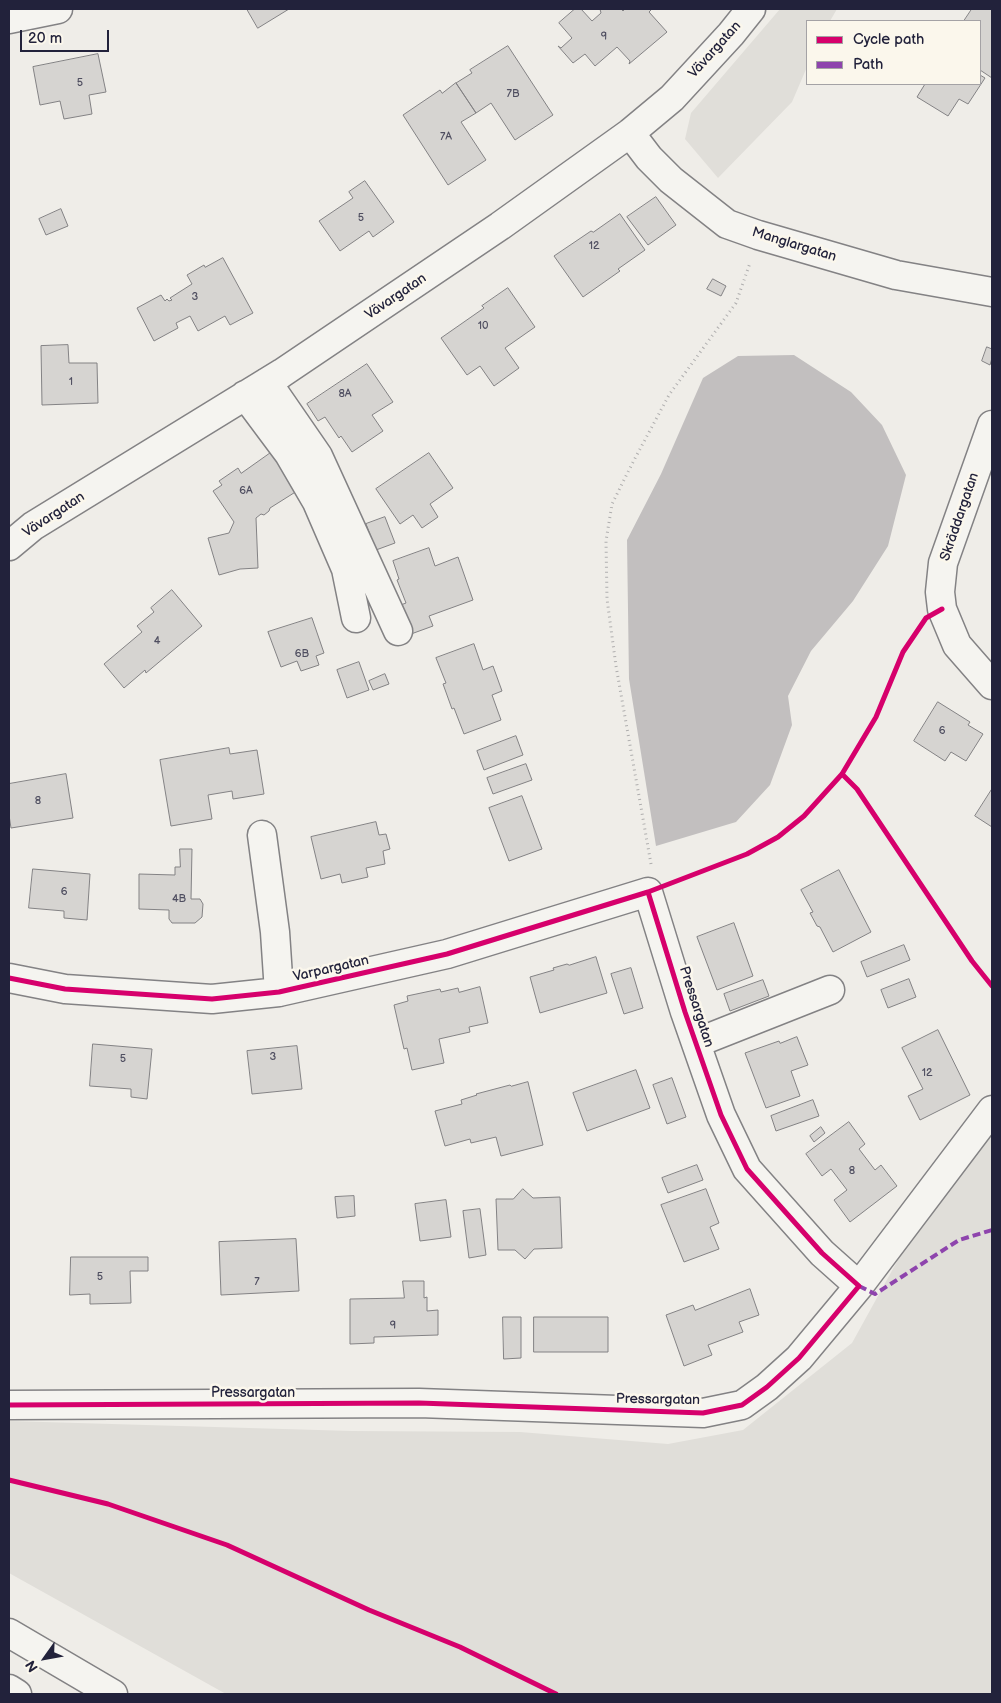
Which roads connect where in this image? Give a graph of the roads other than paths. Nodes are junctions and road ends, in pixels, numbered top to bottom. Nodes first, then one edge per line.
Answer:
1 (58, 9) edge
2 (751, 9) edge
3 (9, 19) edge
4 (630, 133) junction
5 (992, 292) edge
6 (256, 389) junction
7 (992, 425) edge
8 (9, 546) edge
9 (356, 618) dead end
10 (398, 631) dead end
11 (992, 685) edge
12 (262, 835) dead end
13 (648, 892) joint
14 (9, 978) edge
15 (830, 990) dead end
16 (279, 992) junction
17 (696, 1043) junction
18 (992, 1110) edge
19 (859, 1286) junction
20 (9, 1405) edge
21 (9, 1633) edge
22 (9, 1689) edge
23 (17, 1694) edge
24 (113, 1694) edge

1 - 3 main road
2 - 4 main road, Vävargatan
4 - 5 main road, Manglargatan
4 - 6 main road, Vävargatan
6 - 8 main road, Vävargatan
6 - 9 main road
6 - 10 main road
7 - 11 main road, Skräddargatan
12 - 16 main road
13 - 16 main road, Varpargatan
13 - 17 main road, Pressargatan
14 - 16 main road, Varpargatan
15 - 17 main road
17 - 19 main road, Pressargatan
18 - 19 main road, Pressargatan
19 - 20 main road, Pressargatan
21 - 24 main road
22 - 23 main road

